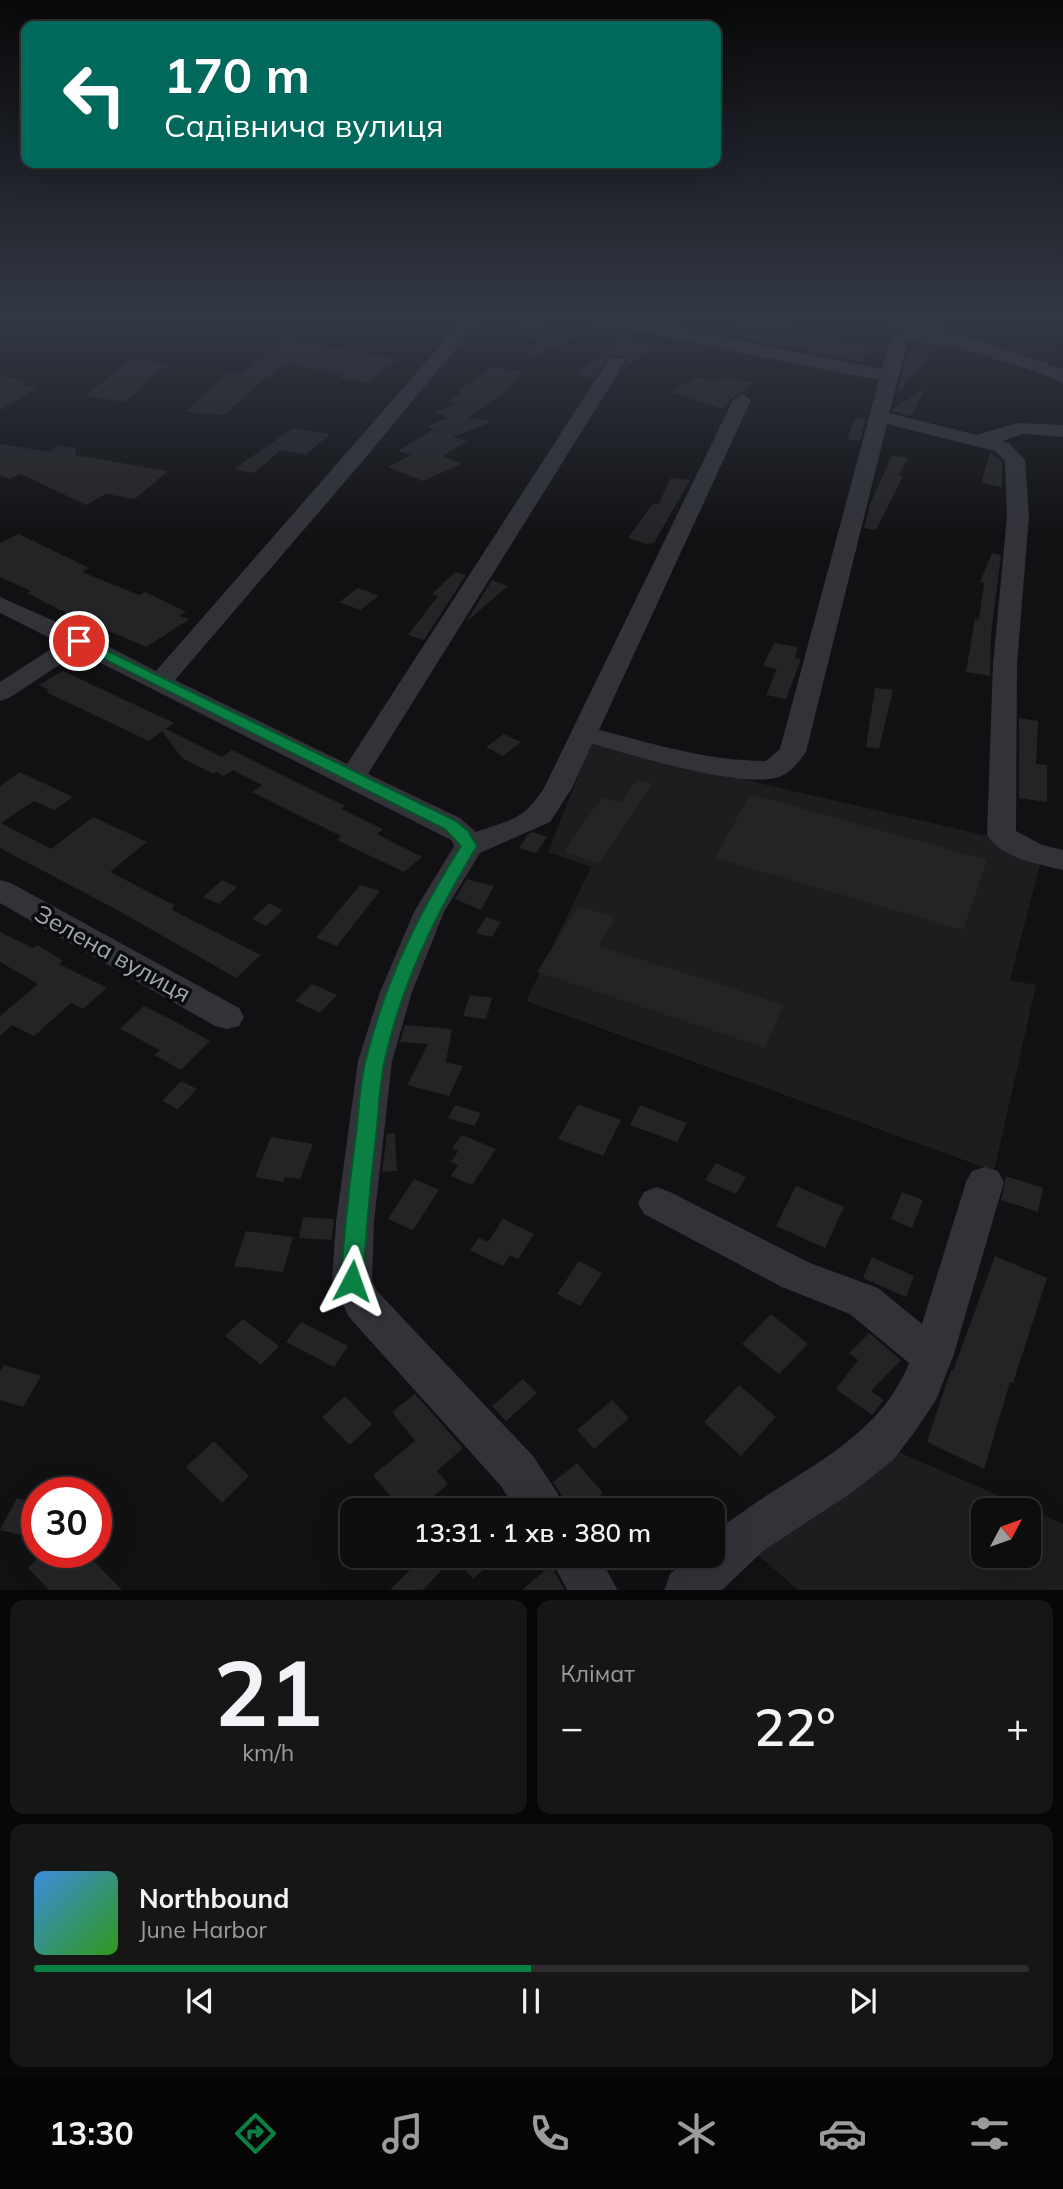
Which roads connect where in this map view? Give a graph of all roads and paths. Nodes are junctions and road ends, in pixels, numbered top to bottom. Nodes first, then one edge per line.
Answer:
1 (411, 391) edge
2 (598, 391) edge
3 (885, 391) edge
4 (742, 400) dead end
5 (878, 416) junction
6 (1063, 432) edge
7 (979, 440) junction
8 (0, 604) edge
9 (79, 641) junction
10 (160, 681) junction
11 (0, 693) edge
12 (585, 734) junction
13 (353, 776) junction
14 (469, 846) junction
15 (1063, 859) edge
16 (0, 890) edge
17 (227, 1017) dead end
18 (985, 1182) dead end
19 (657, 1203) dead end
20 (932, 1357) junction
21 (534, 1498) edge
22 (580, 1568) edge
23 (594, 1590) edge
24 (688, 1590) edge

1 - 10 street
2 - 13 street
3 - 5 street
4 - 12 street
5 - 7 street
5 - 12 street
6 - 7 street
7 - 15 street
8 - 9 street
9 - 10 street
9 - 11 street
10 - 13 street
12 - 14 street
13 - 14 street
14 - 21 street
16 - 17 street, Зелена вулиця
18 - 20 street
19 - 20 street
20 - 24 street
22 - 23 street

